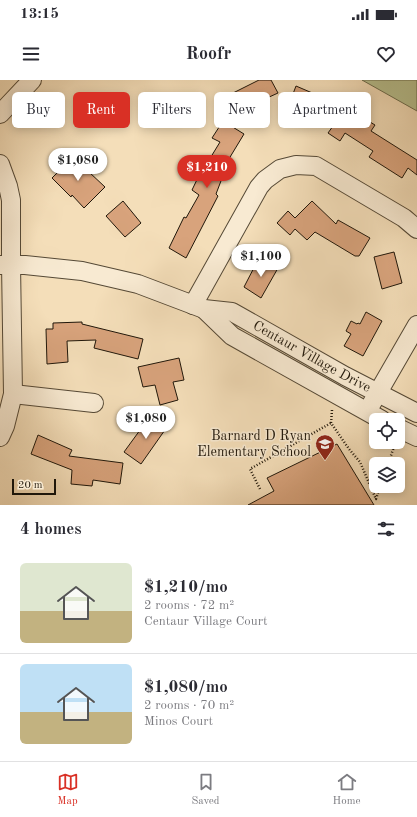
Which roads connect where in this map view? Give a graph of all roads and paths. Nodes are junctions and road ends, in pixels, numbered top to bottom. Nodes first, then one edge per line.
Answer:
1 (32, 80) edge
2 (0, 114) edge
3 (0, 164) edge
4 (417, 229) edge
5 (5, 265) edge
6 (198, 307) junction
7 (417, 325) edge
8 (378, 392) junction
9 (333, 393) junction
10 (13, 394) junction
11 (94, 403) dead end
12 (369, 413) edge
13 (374, 413) edge
14 (417, 413) edge
15 (332, 423) junction
16 (405, 431) edge
17 (0, 437) edge
18 (417, 437) edge
19 (369, 483) edge
20 (260, 489) dead end
21 (373, 493) edge
22 (378, 493) edge

1 - 2 street
3 - 5 street
4 - 6 street
5 - 6 street, Centaur Village Drive
5 - 10 street
6 - 8 street, Centaur Village Drive
6 - 9 street, Centaur Village Drive
7 - 8 street
8 - 13 street
8 - 14 street, Centaur Village Drive
9 - 12 street, Centaur Village Drive
9 - 15 path
10 - 11 street
10 - 17 street
15 - 19 path
15 - 20 path
16 - 18 street
21 - 22 path

